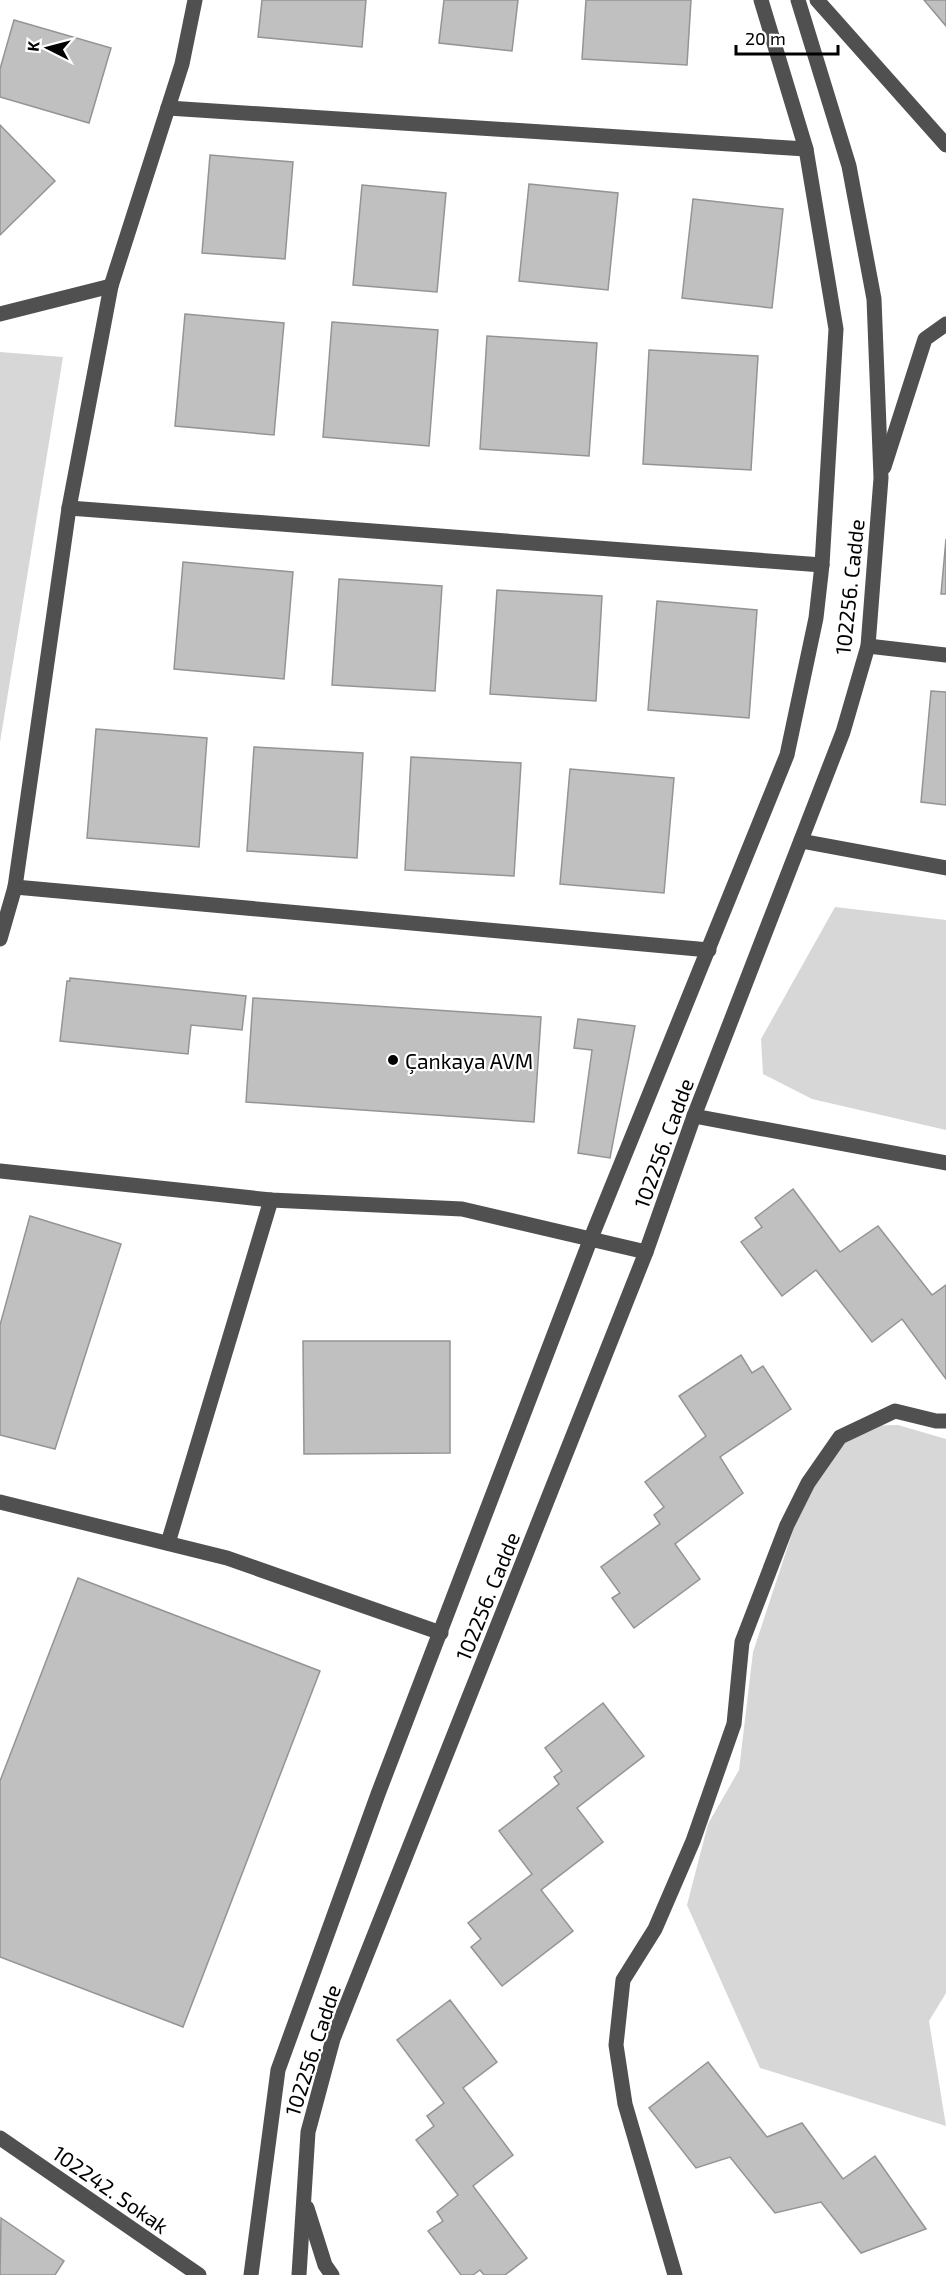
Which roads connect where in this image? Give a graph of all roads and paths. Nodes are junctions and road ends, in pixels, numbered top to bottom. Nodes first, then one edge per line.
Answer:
1 (195, 0) edge
2 (761, 0) edge
3 (798, 0) edge
4 (817, 0) edge
5 (168, 108) junction
6 (946, 145) edge
7 (806, 149) junction
8 (111, 286) junction
9 (0, 314) edge
10 (946, 324) edge
11 (881, 478) junction
12 (69, 507) junction
13 (822, 565) junction
14 (868, 646) junction
15 (946, 655) edge
16 (801, 841) junction
17 (946, 868) edge
18 (15, 887) junction
19 (0, 939) edge
20 (709, 950) junction
21 (694, 1116) junction
22 (946, 1162) edge
23 (0, 1171) edge
24 (271, 1200) junction
25 (591, 1238) junction
26 (646, 1252) junction
27 (946, 1421) edge
28 (0, 1502) edge
29 (168, 1543) junction
30 (441, 1633) junction
31 (0, 2138) edge
32 (304, 2197) junction
33 (199, 2275) edge
34 (251, 2275) edge
35 (299, 2275) edge
36 (332, 2275) edge
37 (675, 2275) edge

1 - 5 street
2 - 7 street, 102256. Cadde
3 - 11 street, 102256. Cadde
4 - 6 street
5 - 7 street
5 - 8 street
7 - 13 street, 102256. Cadde
8 - 9 street
8 - 12 street
10 - 11 street
11 - 14 street, 102256. Cadde
12 - 13 street
12 - 18 street
13 - 20 street, 102256. Cadde
14 - 15 street
14 - 16 street, 102256. Cadde
16 - 17 street
16 - 21 street, 102256. Cadde
18 - 19 street
18 - 20 street
20 - 25 street, 102256. Cadde
21 - 22 street
21 - 26 street, 102256. Cadde
23 - 24 street
24 - 25 street
24 - 29 street
25 - 26 street
25 - 30 street, 102256. Cadde
26 - 32 street, 102256. Cadde
27 - 37 street
28 - 29 street
29 - 30 street
30 - 34 street, 102256. Cadde
31 - 33 street, 102242. Sokak
32 - 35 street, 102256. Cadde
32 - 36 street

